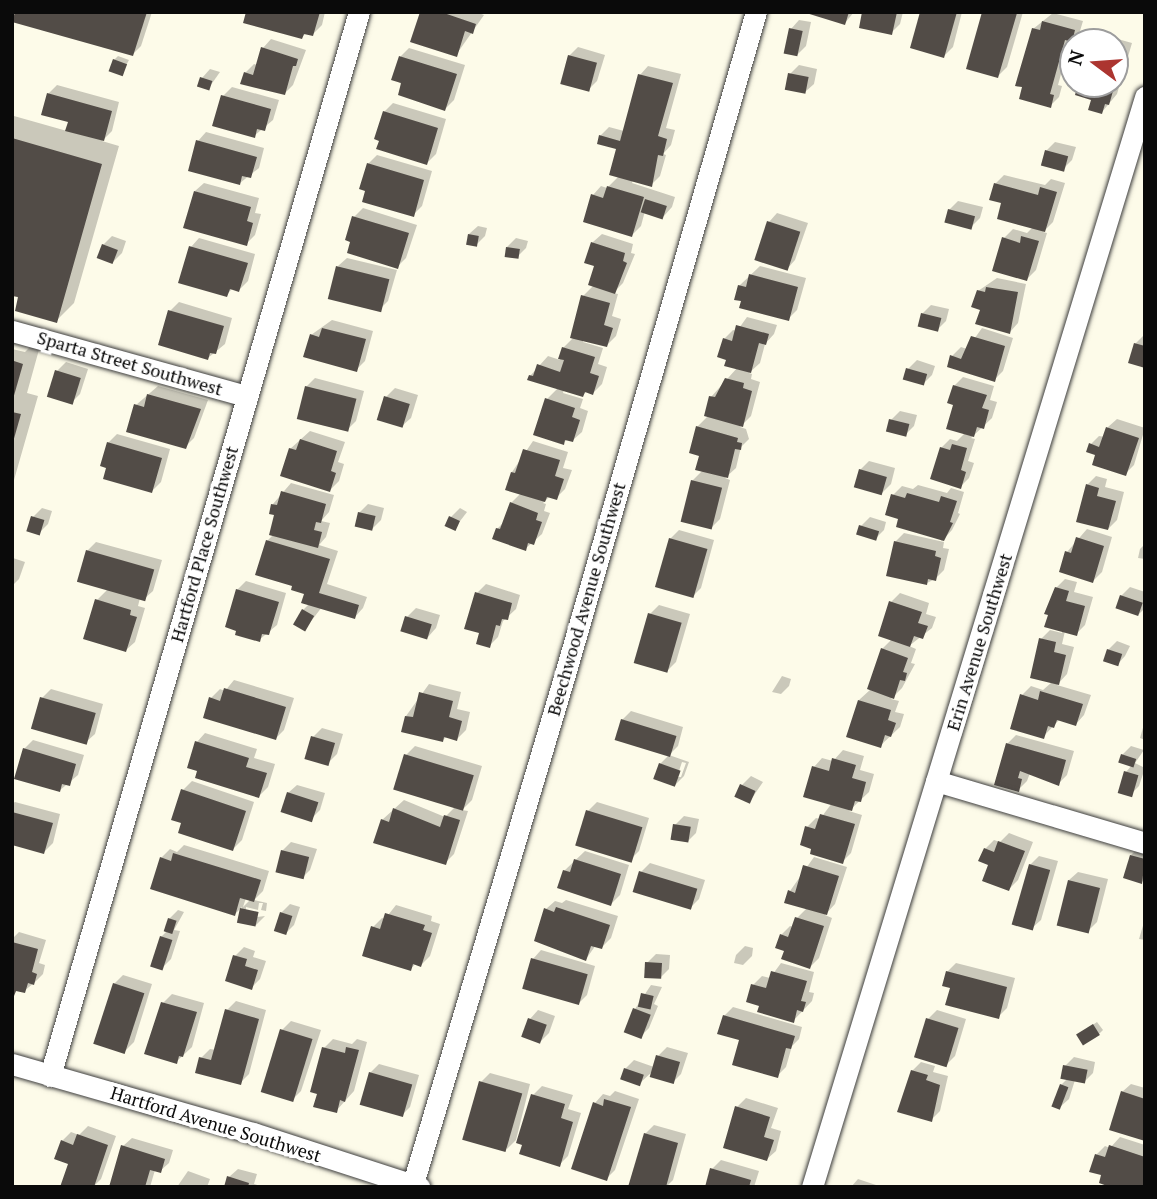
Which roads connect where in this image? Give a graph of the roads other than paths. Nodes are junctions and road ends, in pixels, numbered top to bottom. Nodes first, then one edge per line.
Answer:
1 (359, 12) edge
2 (756, 12) edge
3 (1145, 97) edge
4 (12, 331) edge
5 (247, 396) junction
6 (936, 781) junction
7 (1145, 843) edge
8 (12, 1064) edge
9 (50, 1076) junction
10 (415, 1186) edge
11 (812, 1187) edge

1 - 5 street, Hartford Place Southwest
2 - 10 street, Beechwood Avenue Southwest
3 - 6 street, Erin Avenue Southwest
4 - 5 street, Sparta Street Southwest
5 - 9 street, Hartford Place Southwest
6 - 7 street
6 - 11 street, Erin Avenue Southwest
8 - 9 street, Hartford Avenue Southwest
9 - 10 street, Hartford Avenue Southwest

